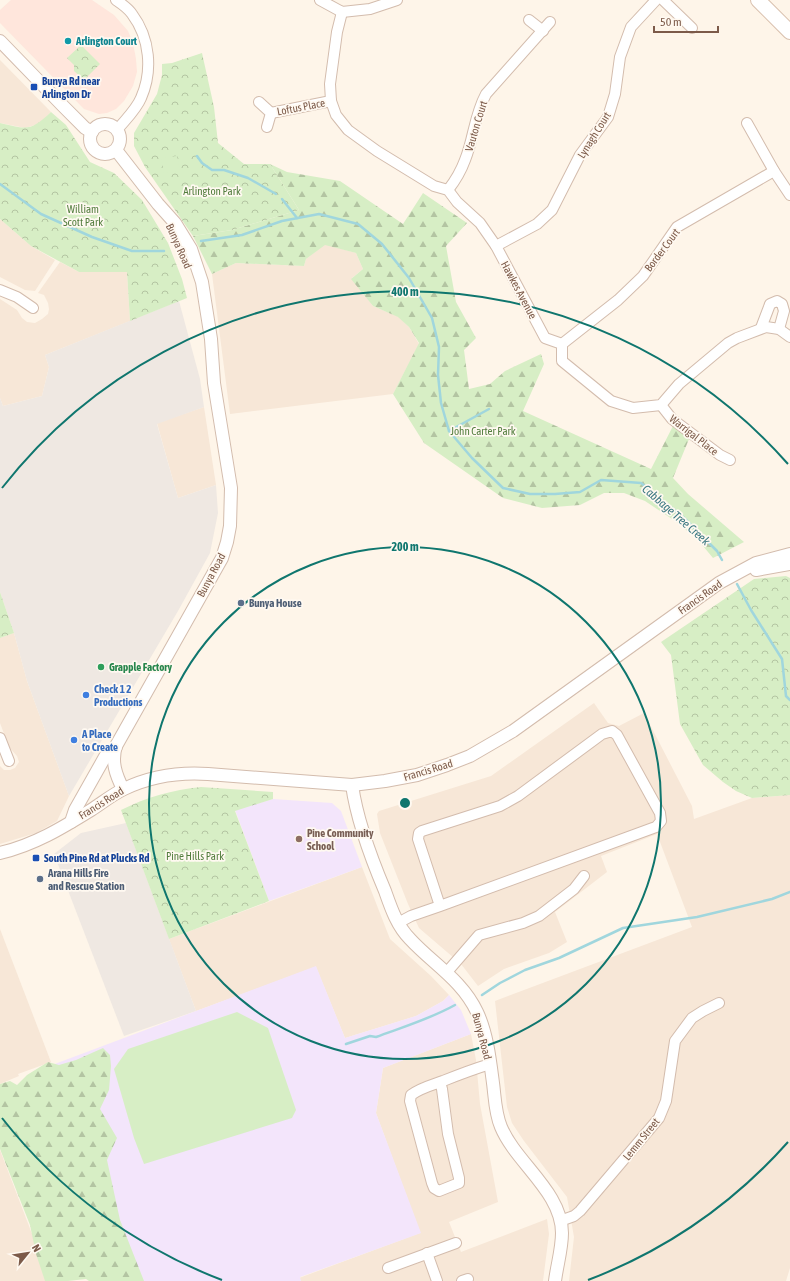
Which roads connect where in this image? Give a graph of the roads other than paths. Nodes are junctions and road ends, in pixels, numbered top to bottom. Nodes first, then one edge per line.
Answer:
1 (116, 0) edge
2 (320, 0) edge
3 (397, 0) edge
4 (656, 0) edge
5 (662, 0) edge
6 (758, 0) edge
7 (342, 12) junction
8 (529, 20) dead end
9 (550, 22) dead end
10 (692, 28) dead end
11 (543, 31) junction
12 (790, 32) edge
13 (0, 41) edge
14 (331, 101) junction
15 (259, 102) dead end
16 (271, 113) junction
17 (746, 123) dead end
18 (267, 127) dead end
19 (117, 130) junction
20 (92, 132) junction
21 (116, 150) junction
22 (774, 171) junction
23 (448, 190) junction
24 (790, 195) edge
25 (496, 246) junction
26 (0, 290) edge
27 (33, 308) dead end
28 (761, 328) junction
29 (779, 329) junction
30 (790, 337) edge
31 (562, 344) junction
32 (661, 406) junction
33 (730, 460) dead end
34 (790, 554) edge
35 (790, 564) edge
36 (740, 572) junction
37 (0, 738) edge
38 (116, 746) junction
39 (9, 761) dead end
40 (352, 785) junction
41 (123, 789) junction
42 (71, 822) junction
43 (0, 853) edge
44 (584, 876) dead end
45 (440, 906) junction
46 (398, 923) junction
47 (447, 972) junction
48 (719, 1003) dead end
49 (490, 1064) junction
50 (440, 1082) junction
51 (560, 1220) junction
52 (456, 1243) dead end
53 (427, 1254) junction
54 (388, 1268) dead end
55 (437, 1281) edge
56 (555, 1281) edge

1 - 19 street
2 - 7 street
3 - 7 street
4 - 25 street, Lynagh Court
5 - 10 street
6 - 12 main road
7 - 14 street
8 - 11 street
9 - 11 street, Vauton Court
11 - 23 street, Vauton Court
13 - 20 street
14 - 16 street, Loftus Place
14 - 23 street
15 - 16 street, Loftus Place
16 - 18 street, Loftus Place
17 - 22 street
19 - 20 street
19 - 21 street
20 - 21 street
21 - 38 street, Bunya Road
22 - 24 street
22 - 31 street, Border Court
23 - 25 street, Hawkes Avenue
25 - 31 street, Hawkes Avenue
26 - 27 street
28 - 29 street
28 - 29 street
28 - 32 street
29 - 30 street
31 - 32 street
32 - 33 street, Warrigal Place
34 - 36 street, Francis Road
35 - 36 street, Francis Road
36 - 40 street, Francis Road
37 - 39 street
38 - 41 street, Bunya Road
38 - 42 street, Bunya Road
40 - 41 street, Francis Road
40 - 46 street, Bunya Road
41 - 42 street, Francis Road
42 - 43 street, Francis Road
44 - 47 street
45 - 45 street
45 - 46 street
46 - 47 street, Bunya Road
47 - 49 street, Bunya Road
48 - 51 street, Lemm Street
49 - 50 street
49 - 51 street, Bunya Road
50 - 50 street
51 - 56 street, Bunya Road
52 - 53 street
53 - 54 street
53 - 55 street

